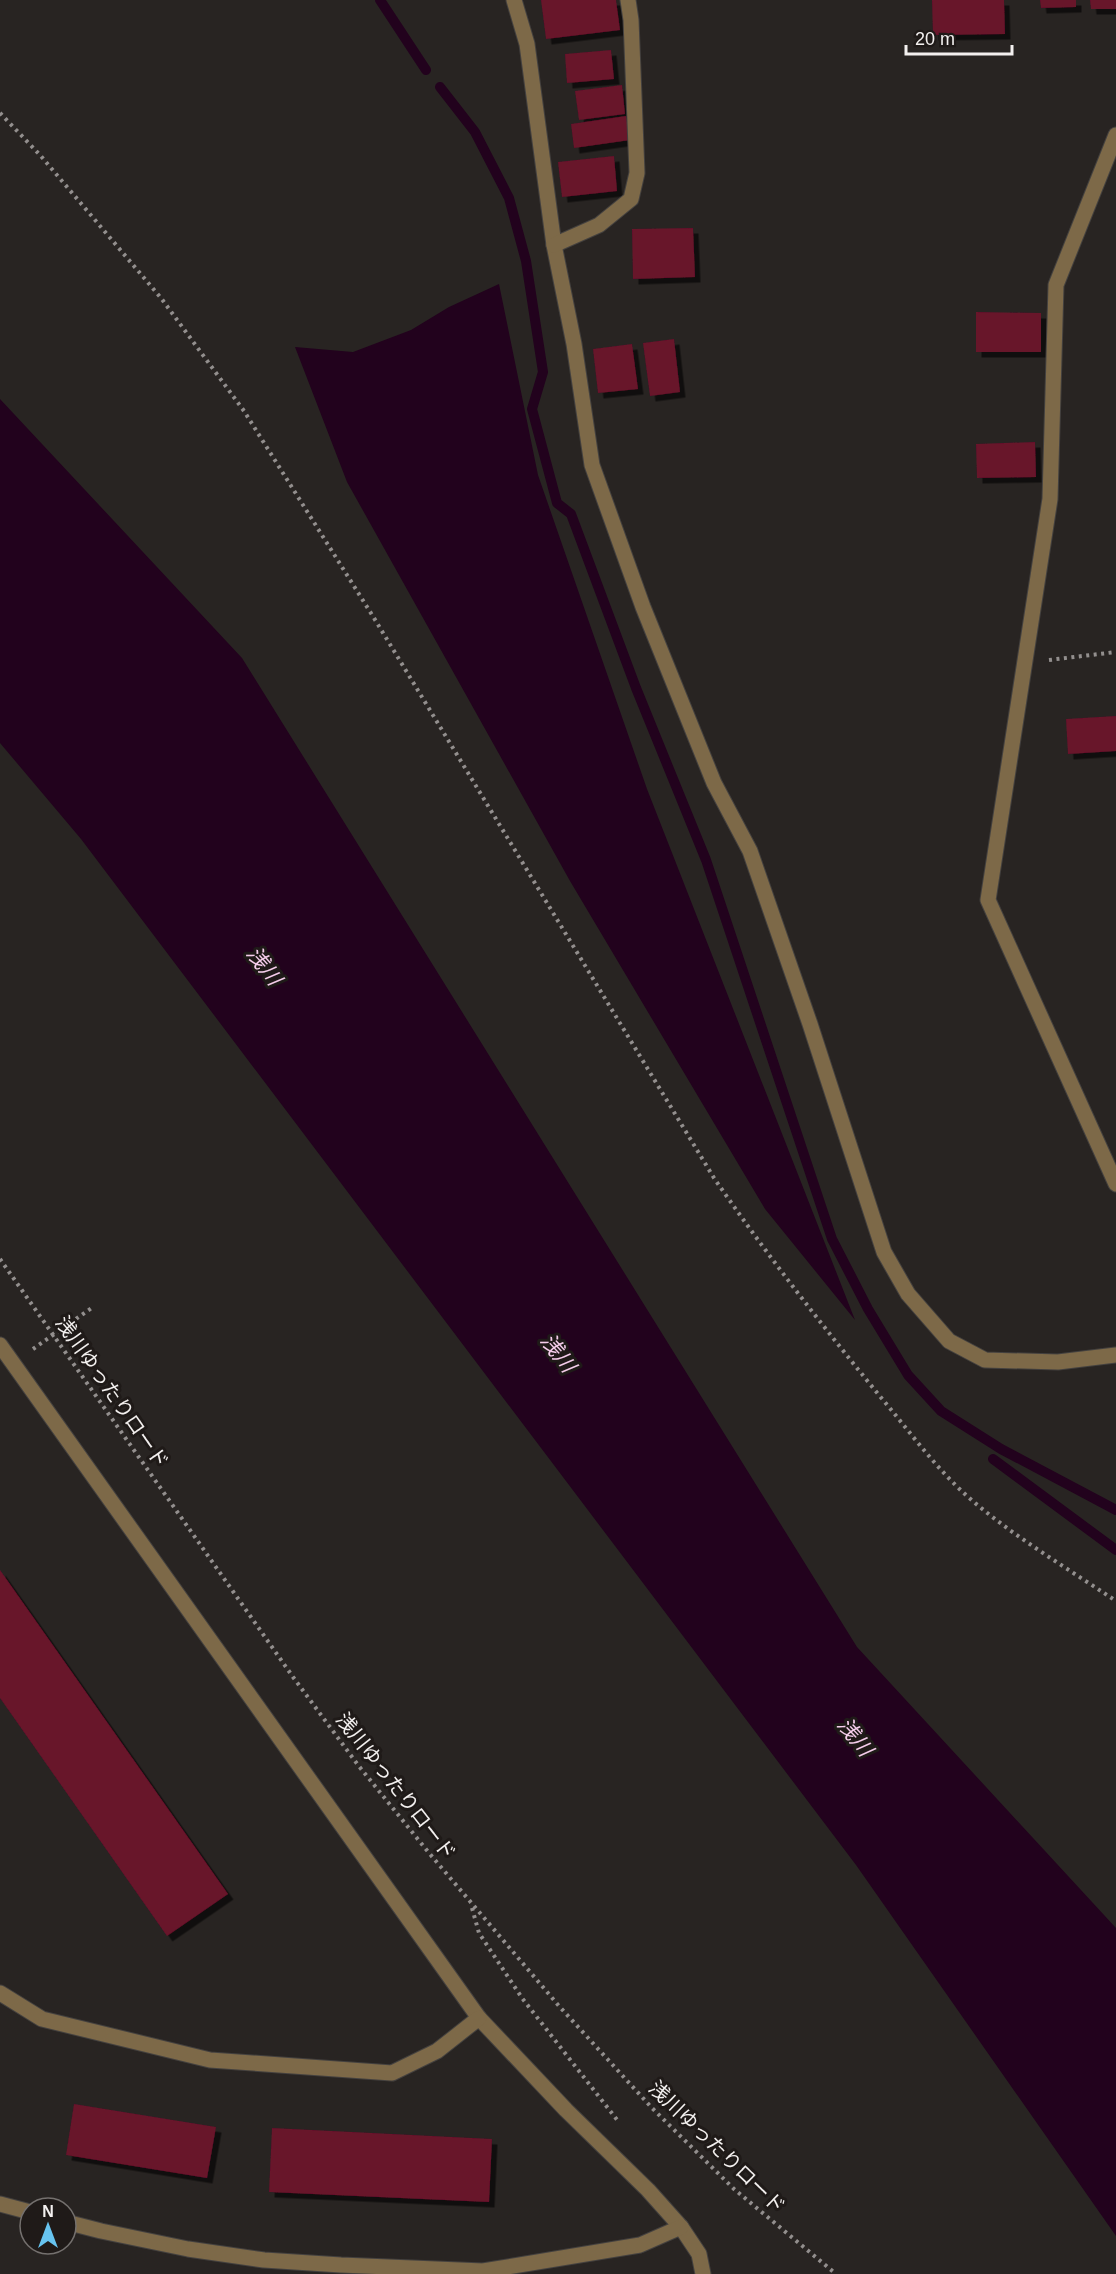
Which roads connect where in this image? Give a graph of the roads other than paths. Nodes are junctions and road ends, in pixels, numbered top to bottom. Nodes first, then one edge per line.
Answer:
1 (514, 0) edge
2 (628, 0) edge
3 (1116, 135) edge
4 (554, 245) junction
5 (1116, 1184) edge
6 (0, 1345) edge
7 (1116, 1354) edge
8 (0, 1993) edge
9 (478, 2018) junction
10 (0, 2204) edge
11 (18, 2209) edge
12 (78, 2225) edge
13 (681, 2227) junction
14 (703, 2274) edge

1 - 4 street
2 - 4 street
3 - 5 street
4 - 7 street
6 - 9 street
8 - 9 street
9 - 13 street
10 - 11 street
12 - 13 street
13 - 14 street

